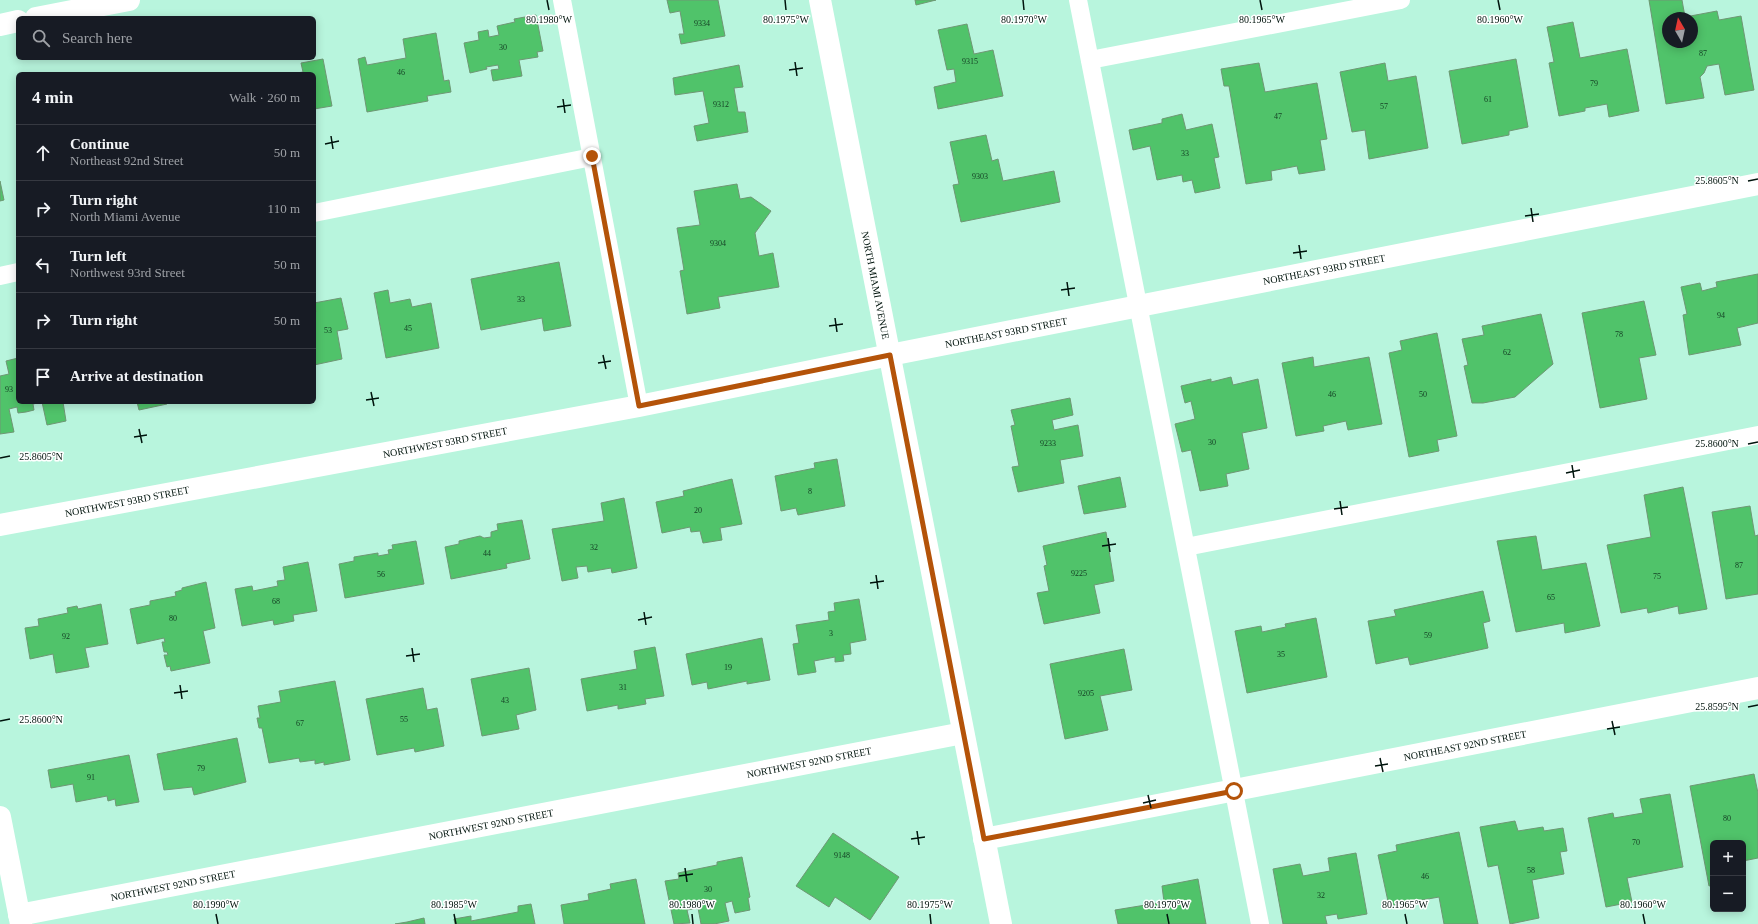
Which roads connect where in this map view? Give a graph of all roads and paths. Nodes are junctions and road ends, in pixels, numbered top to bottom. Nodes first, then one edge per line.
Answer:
1 (130, 0) edge
2 (562, 0) edge
3 (820, 0) edge
4 (1078, 0) edge
5 (1402, 0) edge
6 (46, 16) edge
7 (16, 21) edge
8 (0, 25) edge
9 (1090, 60) junction
10 (592, 156) junction
11 (1758, 184) edge
12 (316, 213) edge
13 (16, 272) edge
14 (0, 276) edge
15 (1138, 305) junction
16 (890, 355) junction
17 (639, 406) junction
18 (1758, 435) edge
19 (0, 525) edge
20 (1186, 546) junction
21 (1758, 688) edge
22 (963, 733) junction
23 (1234, 791) junction
24 (0, 817) edge
25 (984, 839) junction
26 (20, 920) edge
27 (1001, 924) edge
28 (1260, 924) edge

1 - 6 street
2 - 10 lane
3 - 16 street, NORTH MIAMI AVENUE
4 - 9 lane
5 - 9 lane
7 - 8 street
9 - 15 lane
10 - 12 lane
10 - 17 lane
11 - 15 street, NORTHEAST 93RD STREET
13 - 14 lane
15 - 16 street, NORTHEAST 93RD STREET
15 - 20 lane
16 - 17 street, NORTHWEST 93RD STREET
16 - 22 street, NORTH MIAMI AVENUE
17 - 19 street, NORTHWEST 93RD STREET
18 - 20 lane
20 - 23 lane
21 - 23 street, NORTHEAST 92ND STREET
22 - 25 street, NORTH MIAMI AVENUE
22 - 26 street, NORTHWEST 92ND STREET
23 - 25 street, NORTHEAST 92ND STREET
23 - 28 lane
24 - 26 street
25 - 27 street, NORTH MIAMI AVENUE

